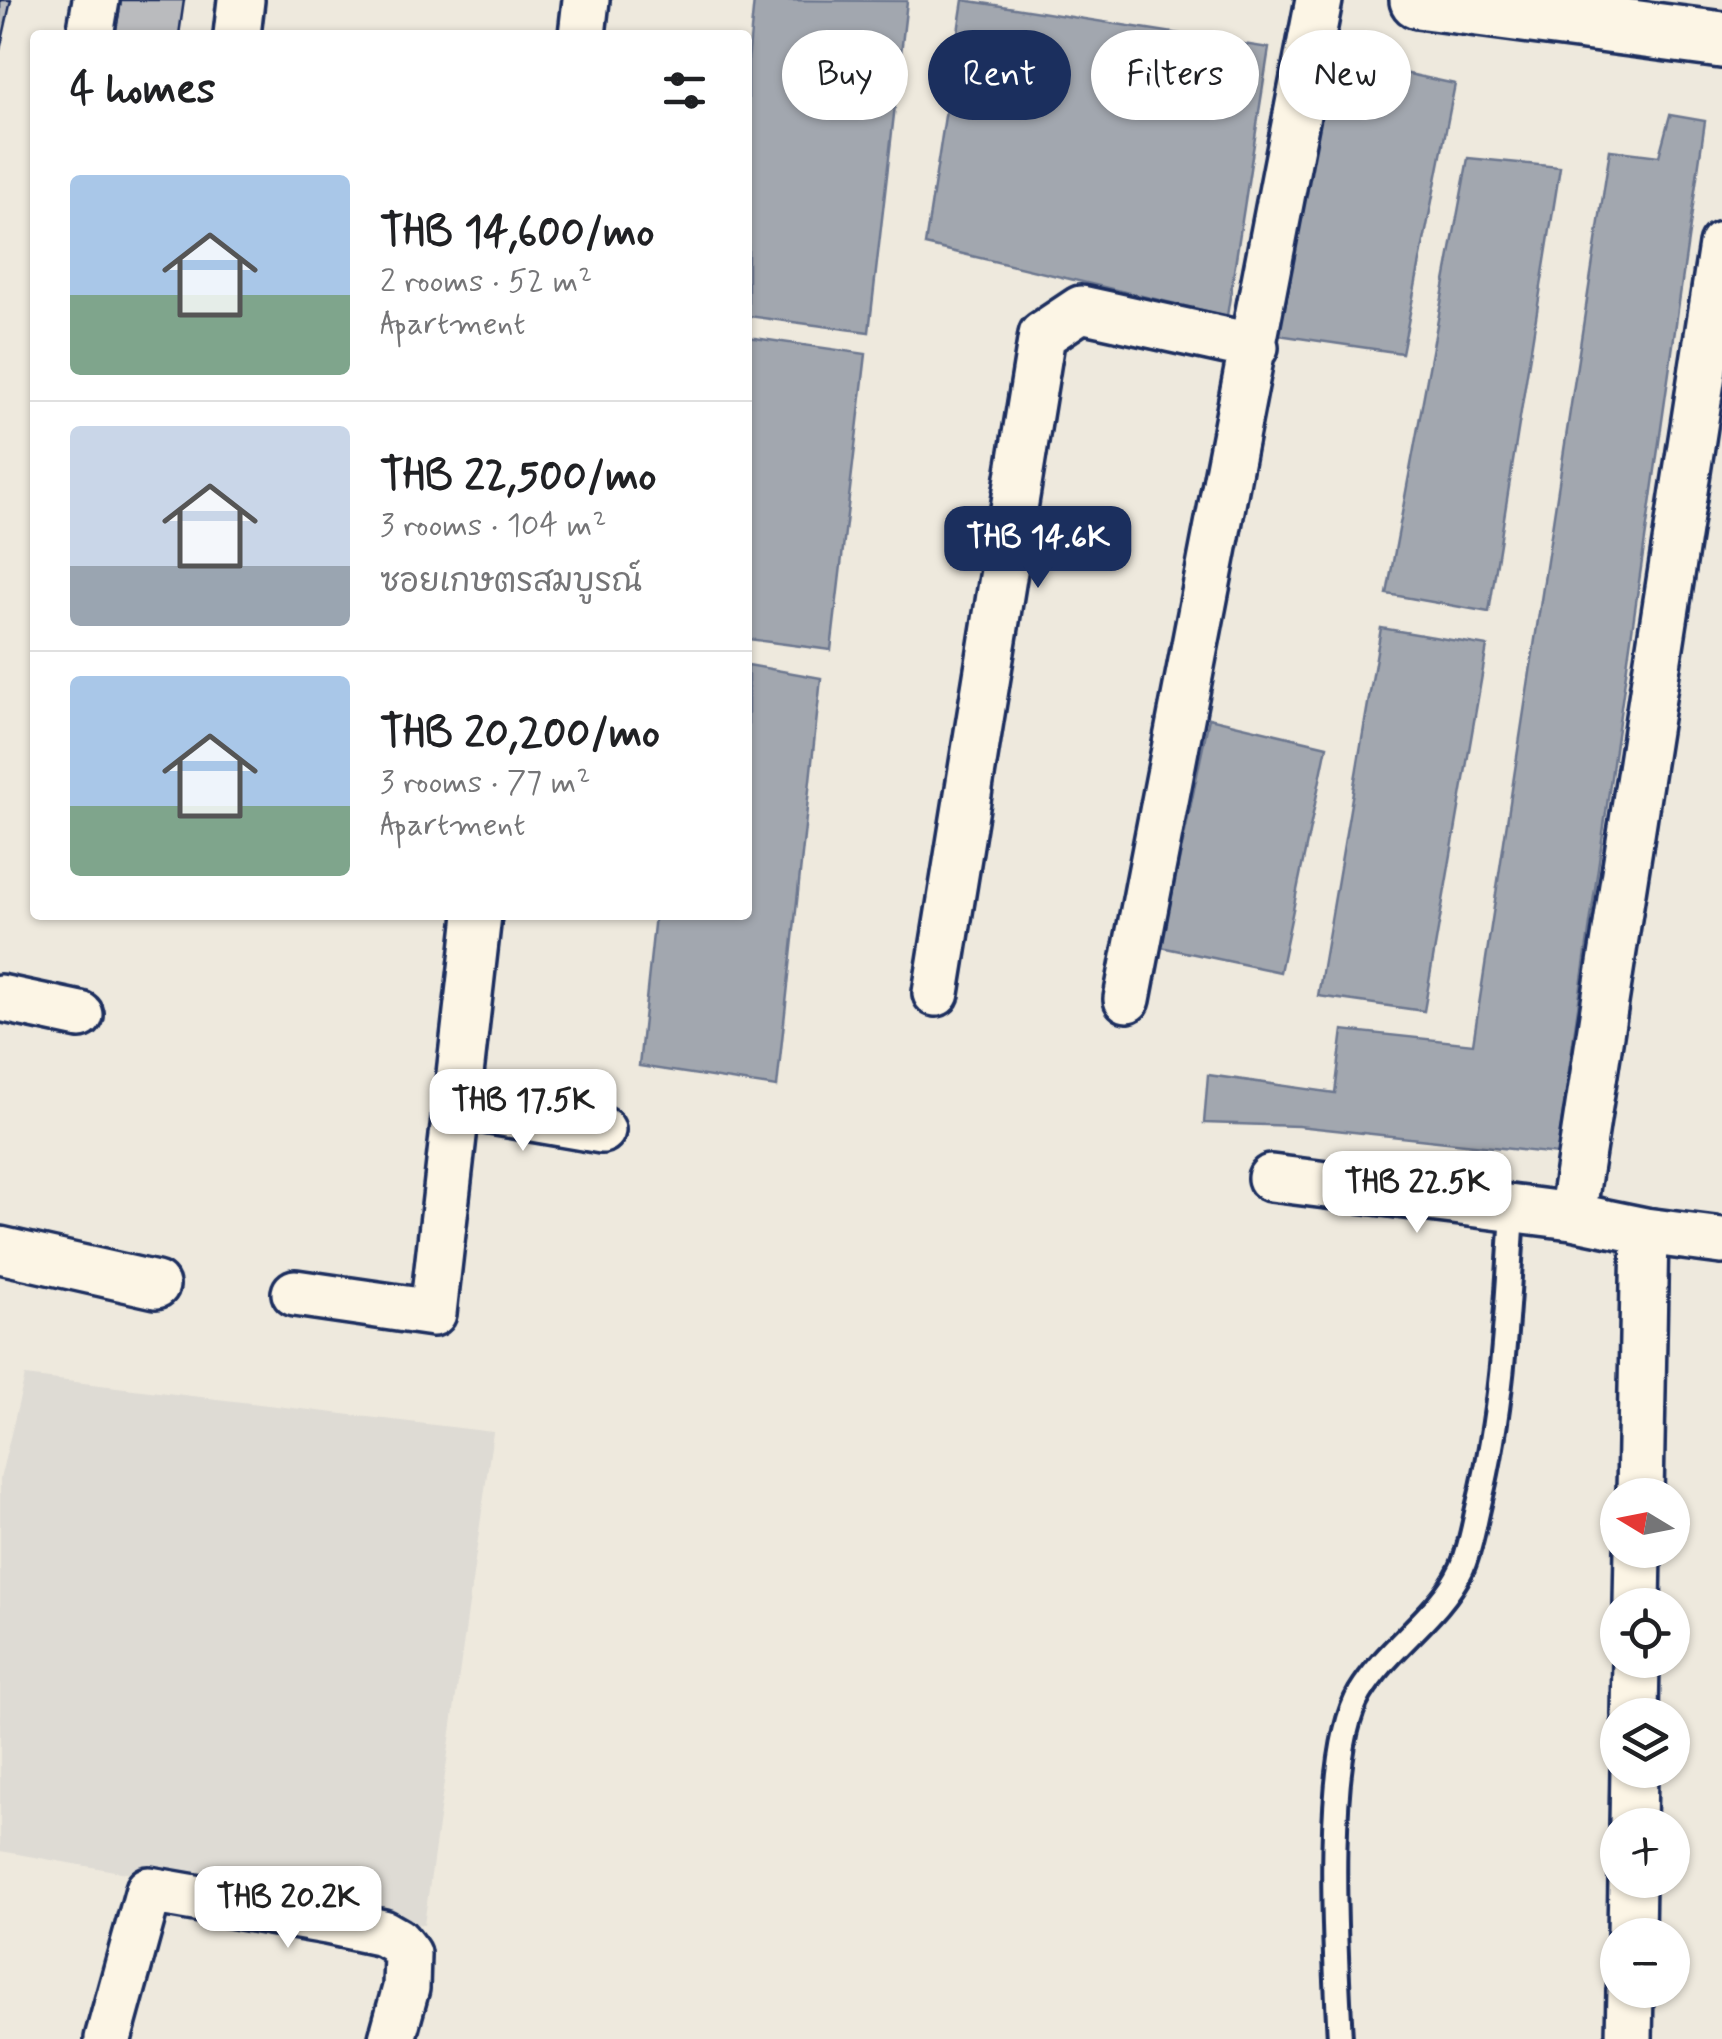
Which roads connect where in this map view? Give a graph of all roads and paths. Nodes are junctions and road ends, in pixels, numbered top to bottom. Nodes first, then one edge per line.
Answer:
1 (96, 0) edge
2 (241, 0) edge
3 (586, 0) edge
4 (1319, 0) edge
5 (1418, 0) edge
6 (91, 30) edge
7 (238, 30) edge
8 (583, 30) edge
9 (1722, 40) edge
10 (1722, 245) edge
11 (1255, 346) junction
12 (477, 920) edge
13 (936, 994) dead end
14 (0, 998) edge
15 (1127, 999) dead end
16 (80, 1015) dead end
17 (456, 1105) junction
18 (602, 1130) dead end
19 (1270, 1178) dead end
20 (1513, 1210) junction
21 (1572, 1216) junction
22 (1644, 1231) junction
23 (1722, 1241) edge
24 (0, 1250) edge
25 (156, 1285) dead end
26 (295, 1293) dead end
27 (1640, 1478) edge
28 (1630, 2008) edge
29 (108, 2039) edge
30 (392, 2039) edge
31 (1340, 2039) edge
32 (1629, 2039) edge

1 - 6 street
2 - 7 street
3 - 8 street
4 - 11 street
5 - 9 main road
10 - 21 street
11 - 13 street
11 - 15 street
12 - 17 street
14 - 16 street
17 - 18 street
17 - 26 street
19 - 20 street
20 - 21 street
20 - 31 lane
21 - 22 street
22 - 23 street
22 - 27 street
24 - 25 street
28 - 32 street
29 - 30 street

